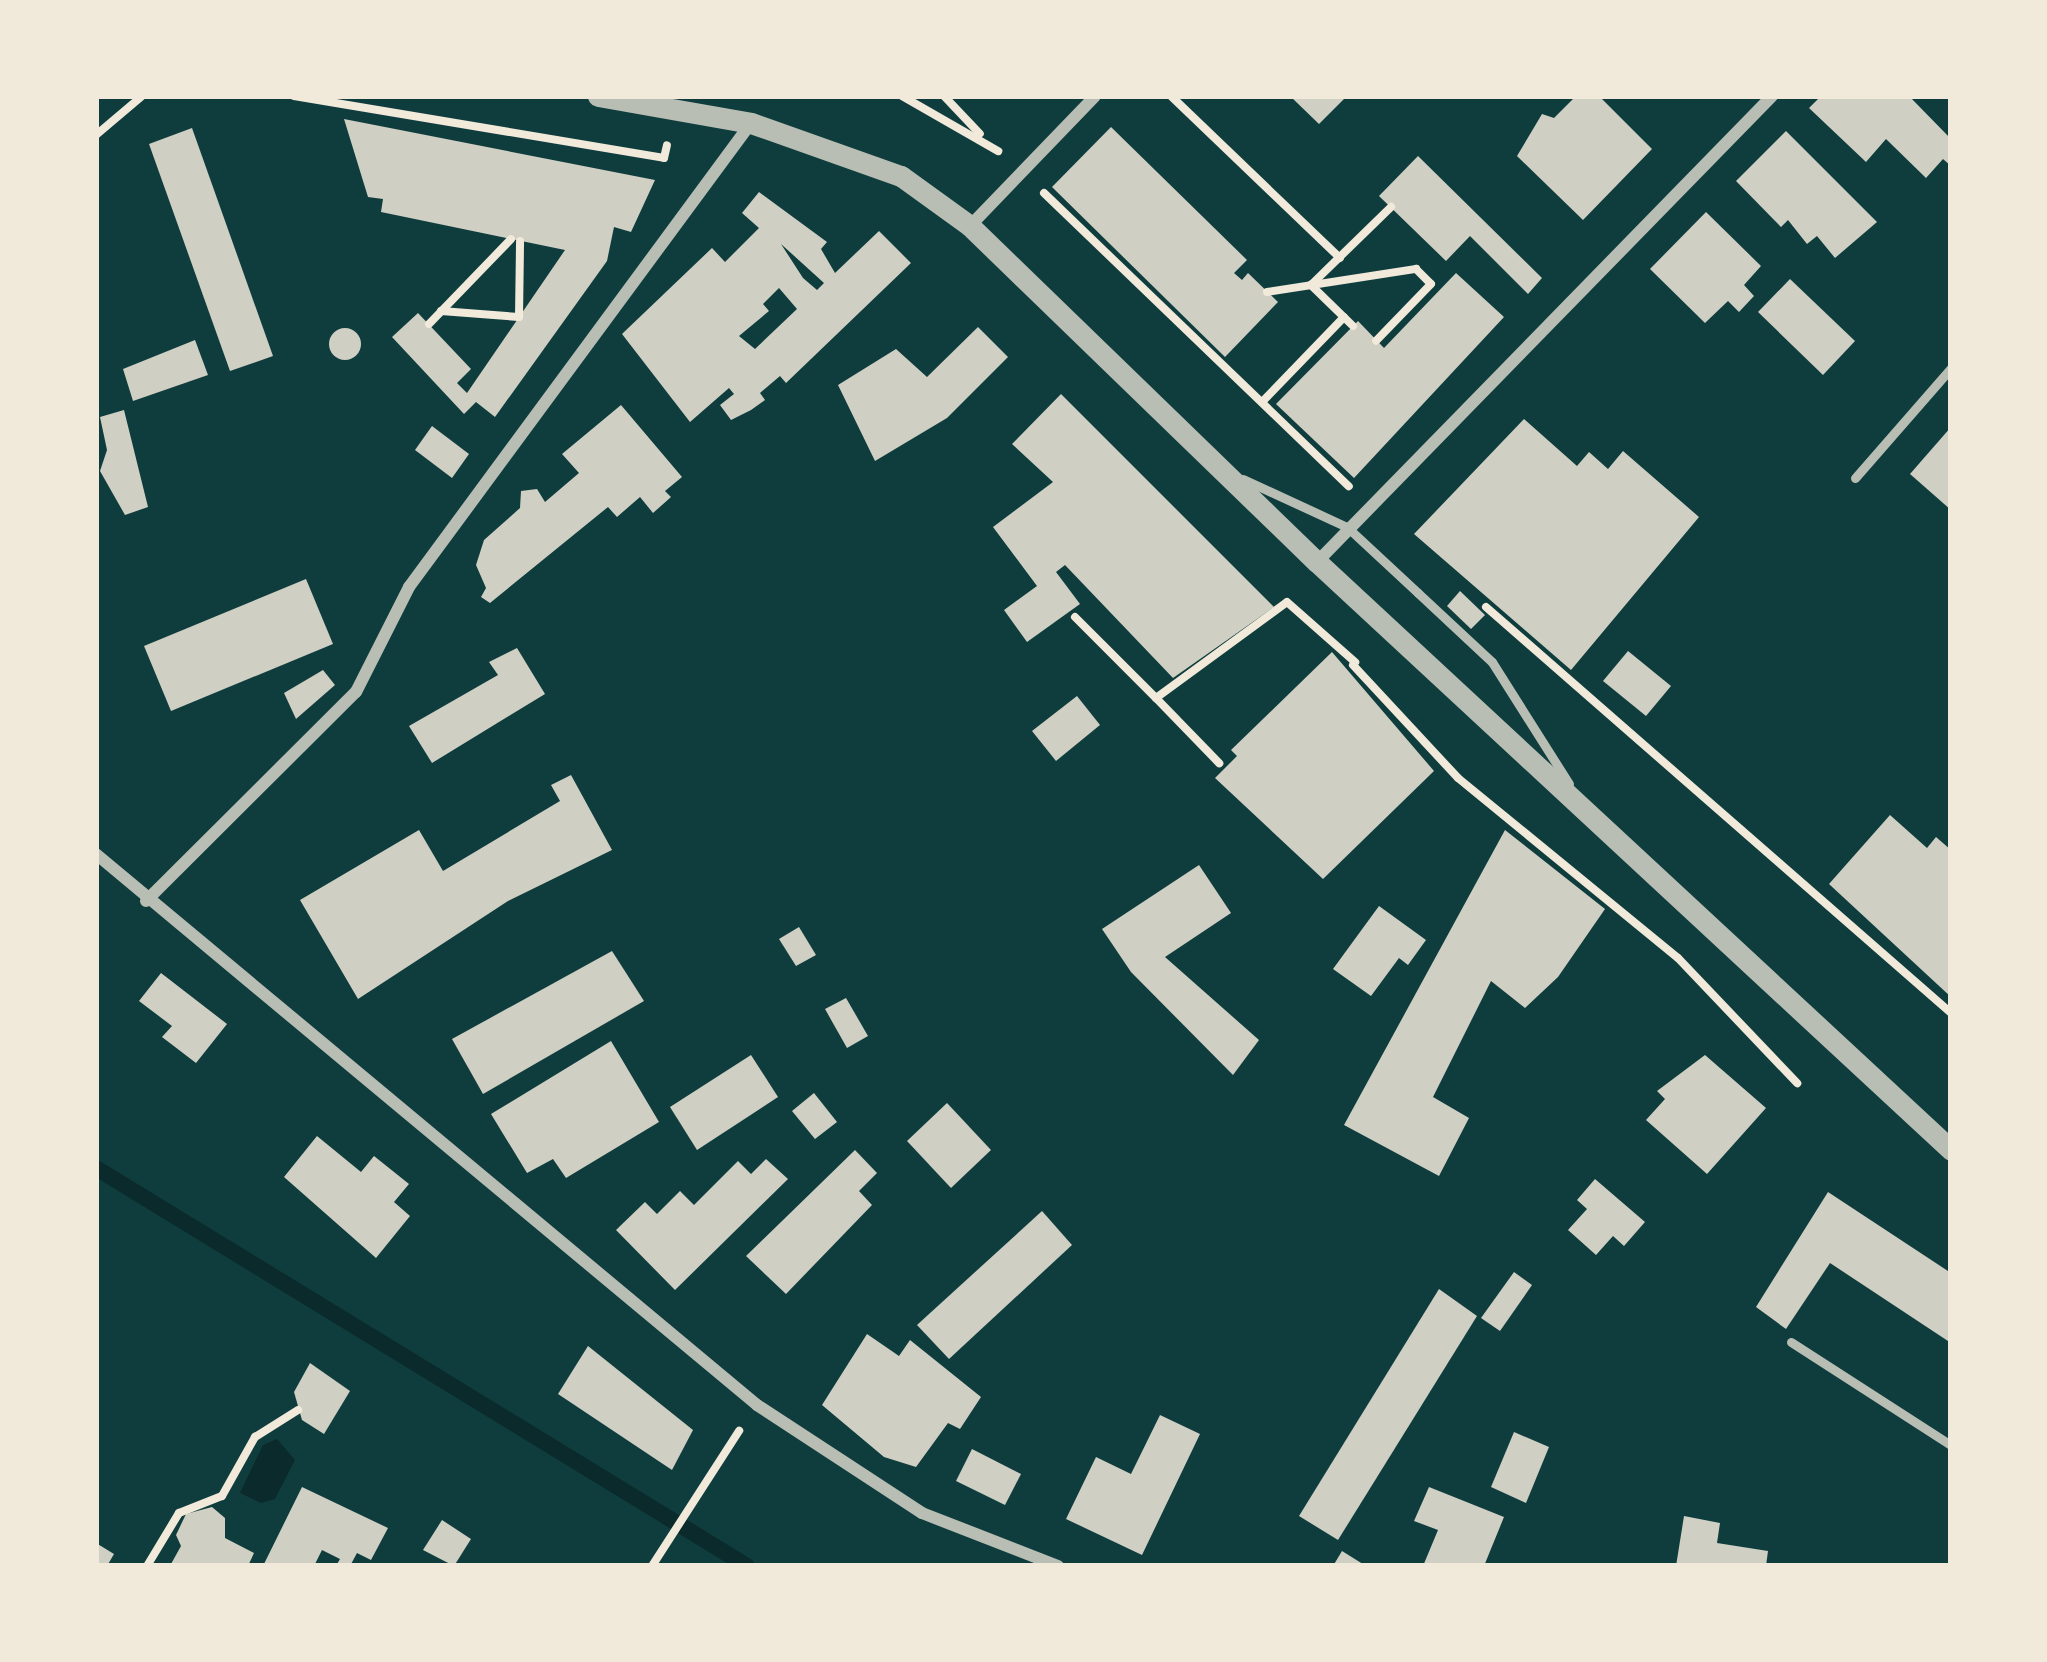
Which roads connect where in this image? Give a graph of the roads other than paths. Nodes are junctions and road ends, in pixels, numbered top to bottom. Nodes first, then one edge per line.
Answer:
1 (598, 96) edge
2 (1095, 96) edge
3 (1772, 96) edge
4 (752, 123) junction
5 (970, 226) junction
6 (1951, 368) edge
7 (1220, 468) junction
8 (1855, 478) dead end
9 (1347, 527) junction
10 (1317, 562) junction
11 (1588, 814) junction
12 (96, 854) edge
13 (146, 901) junction
14 (1951, 1150) edge
15 (1790, 1342) dead end
16 (1951, 1445) edge
17 (1058, 1566) edge

1 - 4 street
2 - 5 street
3 - 9 street
4 - 5 street
4 - 13 street
5 - 7 street
6 - 8 lane
7 - 9 lane
7 - 10 street
9 - 10 street
9 - 11 lane
10 - 11 street
11 - 14 street
12 - 13 street
13 - 17 street
15 - 16 lane

